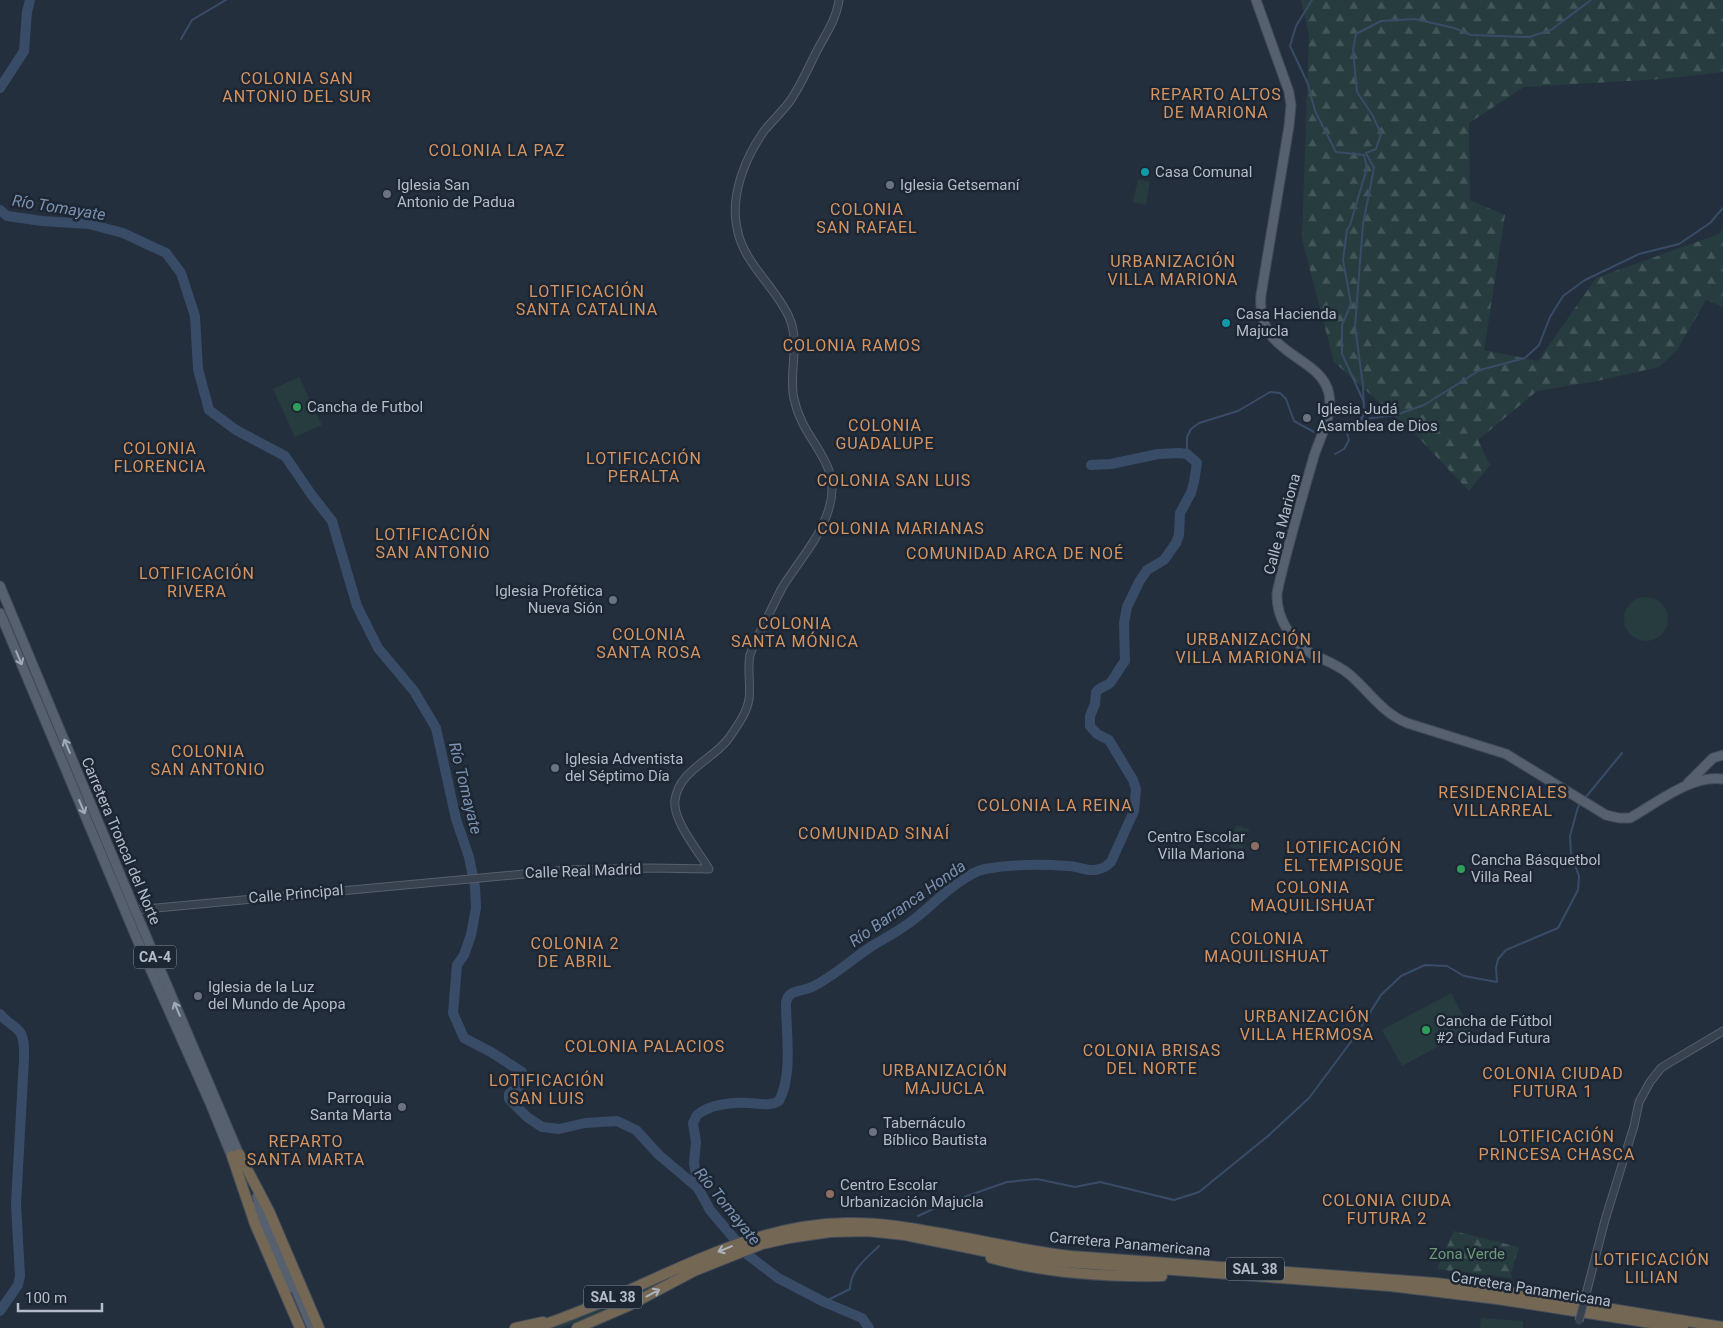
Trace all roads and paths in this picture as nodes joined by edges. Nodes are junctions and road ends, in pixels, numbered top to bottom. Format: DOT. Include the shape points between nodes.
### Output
graph roads {
  1 [pos="839,0"];
  2 [pos="1256,0"];
  3 [pos="0,586"];
  4 [pos="0,613"];
  5 [pos="1723,755"];
  6 [pos="1713,758"];
  7 [pos="1719,778"];
  8 [pos="1684,786"];
  9 [pos="456,880"];
  10 [pos="135,910"];
  11 [pos="1723,1032"];
  12 [pos="235,1155"];
  13 [pos="789,1233"];
  14 [pos="692,1267"];
  15 [pos="568,1316"];
  16 [pos="1578,1324"];
  17 [pos="1723,1327"];
  18 [pos="298,1328"];
  19 [pos="305,1328"];
  20 [pos="312,1328"];
  21 [pos="318,1328"];
  22 [pos="515,1328"];
  23 [pos="535,1328"];
  24 [pos="577,1328"];
  25 [pos="1683,1328"];
  1 -- 9 [label="street, Calle Real Madrid" via="835,16 796,91 753,149 743,172 735,209 742,245 790,319 794,340 794,402 808,434 830,470 832,488 826,519 782,588 750,654 749,700 742,717 723,746 691,773 678,790 675,807 678,818 709,869 567,870"];
  2 -- 8 [label="main road, Calle a Mariona" via="1292,105 1260,306 1271,335 1281,347 1320,377 1330,400 1278,588 1282,621 1296,642 1346,671 1392,716 1506,754 1606,816 1630,818"];
  10 -- 3 [label="main road, Carretera Troncal del Norte / CA-4, one-way"];
  4 -- 12 [label="main road, Carretera Troncal del Norte / CA-4, one-way" via="140,946"];
  5 -- 6 [label="main road"];
  6 -- 7 [label="main road" via="1711,768"];
  6 -- 8 [label="main road"];
  7 -- 8 [label="main road"];
  9 -- 10 [label="street, Calle Principal"];
  12 -- 10 [label="main road, Carretera Troncal del Norte / CA-4, one-way"];
  11 -- 16 [label="street, bridge" via="1661,1068 1639,1102"];
  12 -- 18 [label="highway" via="255,1224"];
  12 -- 19 [label="main road, Carretera Troncal del Norte / CA-4"];
  12 -- 20 [label="main road, Carretera Troncal del Norte / CA-4"];
  12 -- 21 [label="highway" via="269,1212"];
  13 -- 14 [label="highway, Carretera Panamericana / SAL 38" via="762,1235 734,1245"];
  13 -- 17 [label="highway, Carretera Panamericana / SAL 38" via="838,1223 878,1224 1071,1256 1436,1283"];
  13 -- 25 [label="highway, Carretera Panamericana / SAL 38" via="867,1231 1042,1260 1434,1290"];
  14 -- 15 [label="highway, SAL 38"];
  24 -- 14 [label="highway, SAL 38, one-way" via="628,1306"];
  15 -- 22 [label="highway"];
  15 -- 23 [label="highway, SAL 38"];
}
